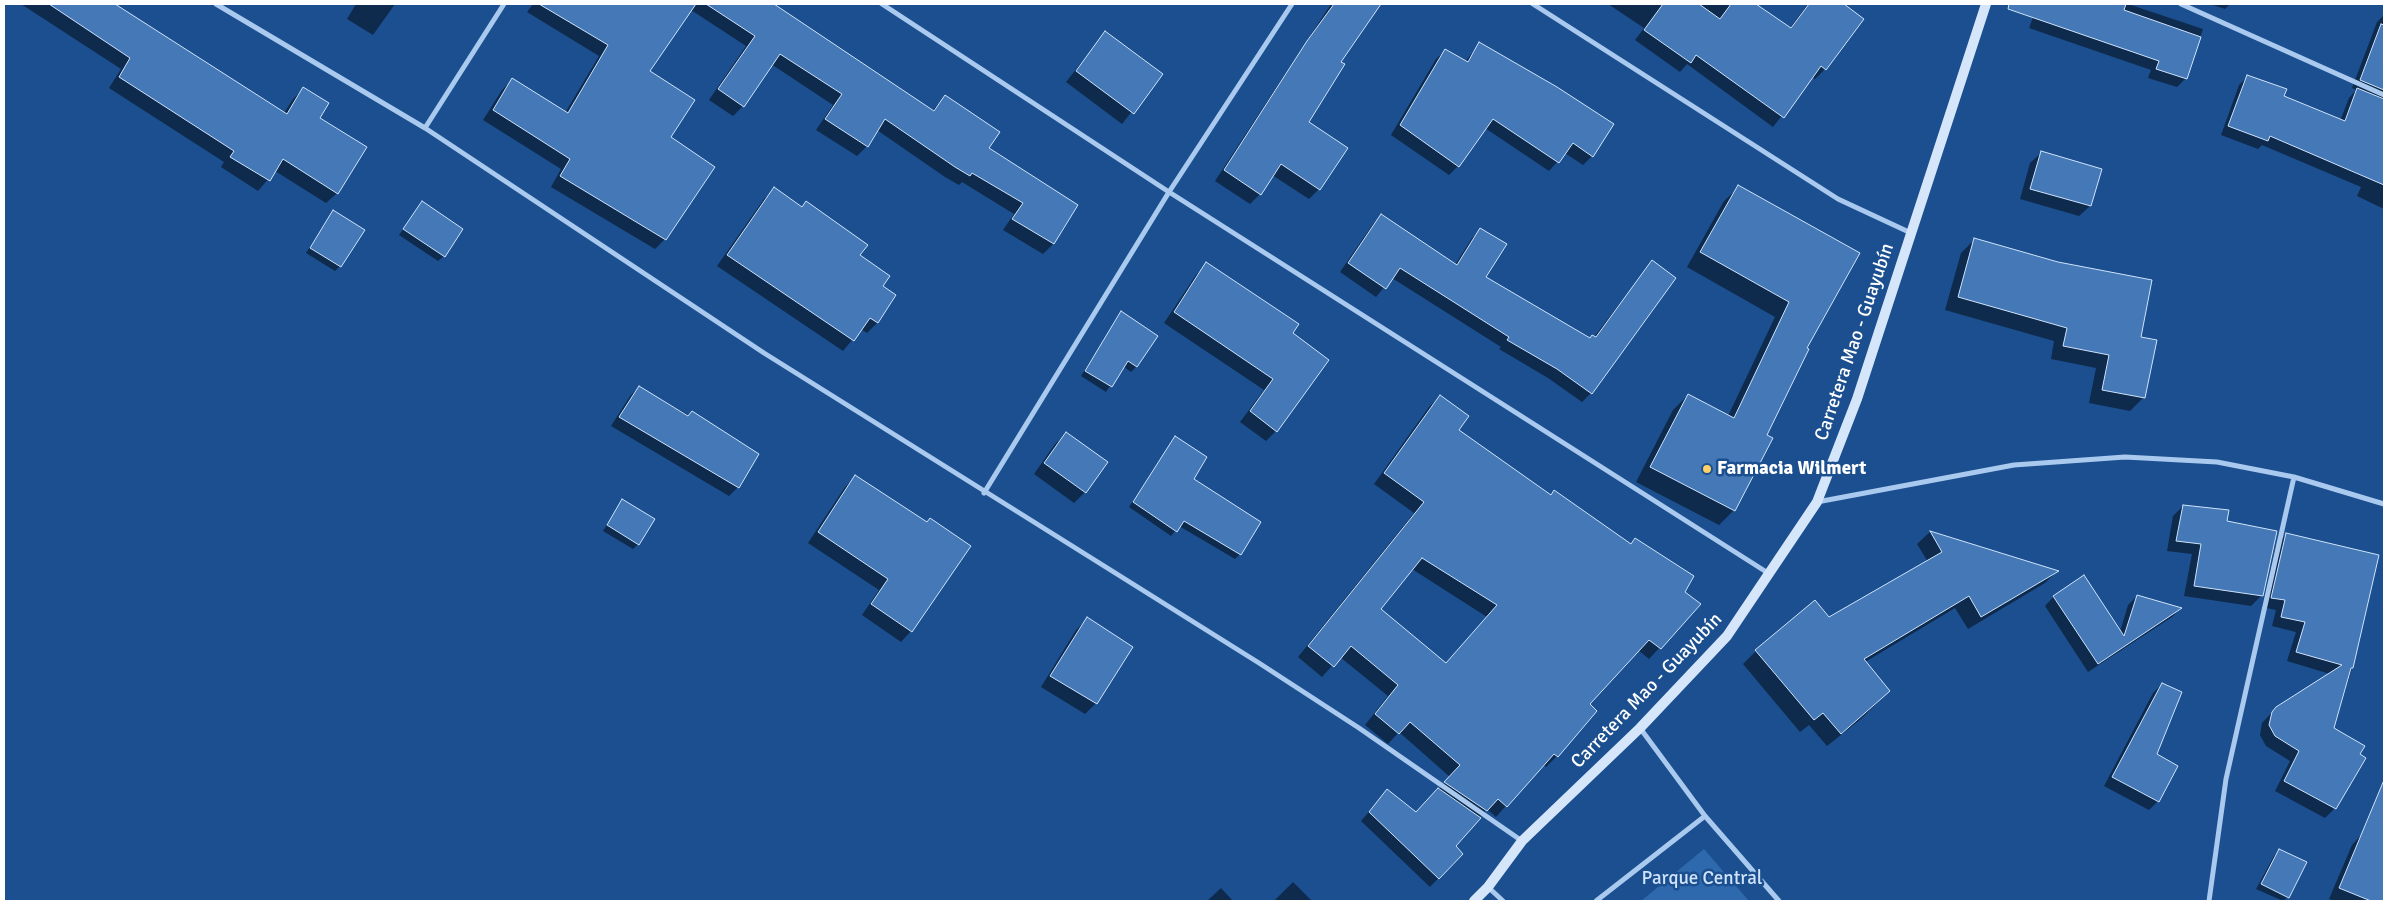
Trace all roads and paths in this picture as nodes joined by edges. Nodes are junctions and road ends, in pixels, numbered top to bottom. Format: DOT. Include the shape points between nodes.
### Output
graph roads {
  1 [pos="216,4"];
  2 [pos="504,4"];
  3 [pos="882,4"];
  4 [pos="1292,4"];
  5 [pos="1533,4"];
  6 [pos="1986,4"];
  7 [pos="2180,4"];
  8 [pos="2384,95"];
  9 [pos="425,128"];
  10 [pos="1169,192"];
  11 [pos="1911,234"];
  12 [pos="2294,477"];
  13 [pos="984,492"];
  14 [pos="1817,502"];
  15 [pos="2384,504"];
  16 [pos="1768,573"];
  17 [pos="1640,728"];
  18 [pos="1705,816"];
  19 [pos="1522,841"];
  20 [pos="1488,887"];
  21 [pos="1474,901"];
  22 [pos="1503,901"];
  23 [pos="1596,901"];
  24 [pos="1779,901"];
  25 [pos="2209,901"];
  1 -- 9 [label="street"];
  2 -- 9 [label="street"];
  3 -- 10 [label="street"];
  4 -- 10 [label="street"];
  5 -- 11 [label="street" via="1838,199"];
  6 -- 11 [label="main road, Carretera Mao - Guayubín"];
  7 -- 8 [label="street"];
  9 -- 13 [label="street" via="764,353"];
  10 -- 13 [label="street"];
  10 -- 16 [label="street"];
  11 -- 14 [label="main road, Carretera Mao - Guayubín" via="1857,399"];
  12 -- 14 [label="street" via="2217,462 2125,457 2014,465"];
  12 -- 15 [label="street"];
  12 -- 25 [label="street" via="2226,779"];
  13 -- 19 [label="street" via="1267,668"];
  14 -- 16 [label="main road, Carretera Mao - Guayubín"];
  16 -- 17 [label="main road, Carretera Mao - Guayubín" via="1727,636"];
  17 -- 18 [label="street"];
  17 -- 19 [label="main road, Carretera Mao - Guayubín"];
  18 -- 23 [label="street"];
  18 -- 24 [label="street"];
  19 -- 20 [label="main road, Carretera Mao - Guayubín"];
  20 -- 21 [label="main road, Carretera Mao - Guayubín"];
  20 -- 22 [label="street"];
}
